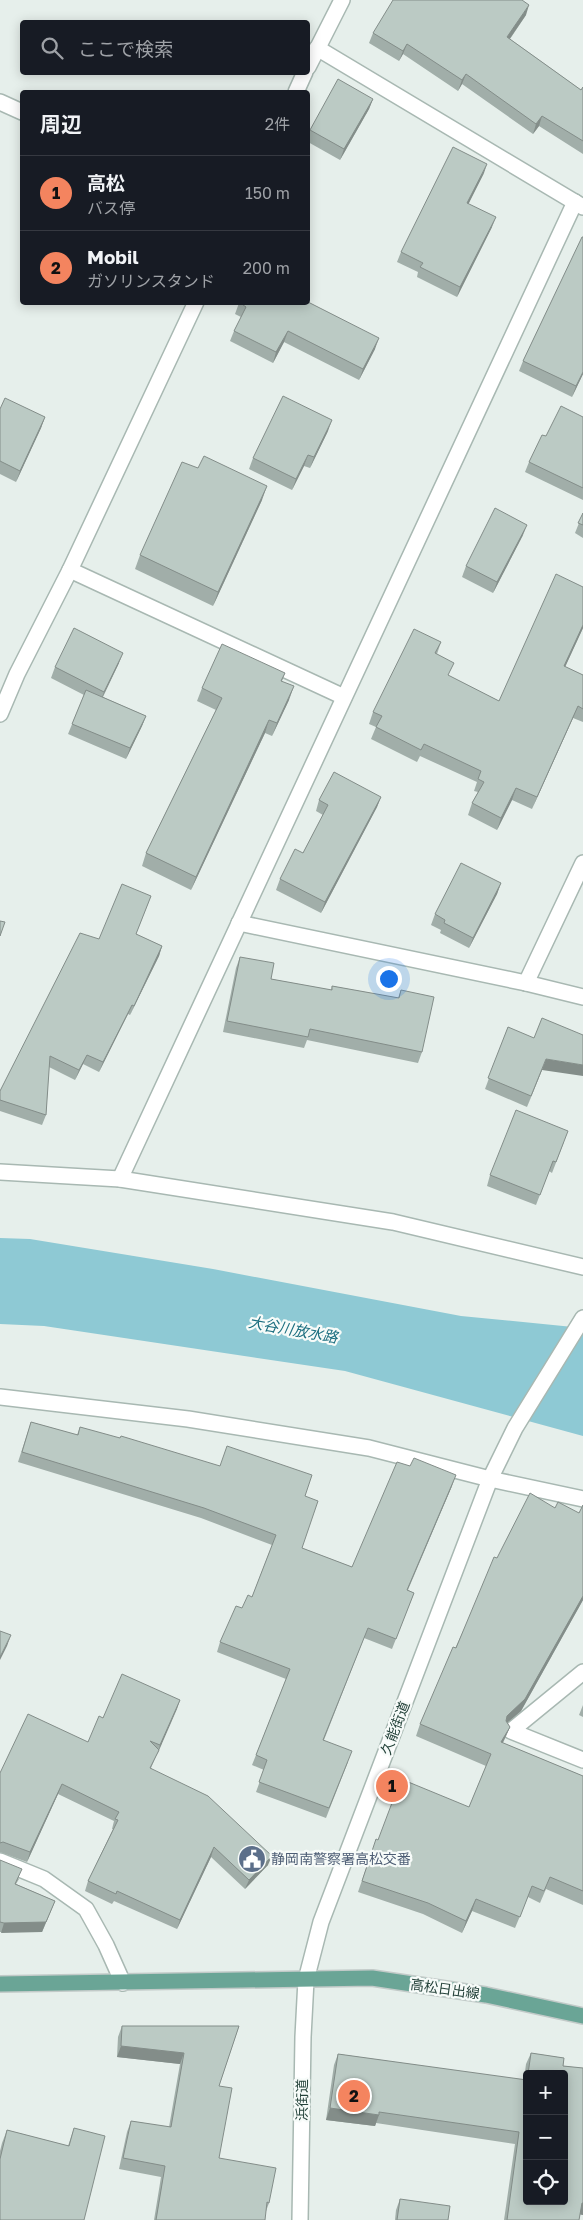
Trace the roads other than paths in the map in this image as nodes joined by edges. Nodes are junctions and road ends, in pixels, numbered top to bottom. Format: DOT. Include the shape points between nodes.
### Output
graph roads {
  1 [pos="342,0"];
  2 [pos="317,48"];
  3 [pos="310,63"];
  4 [pos="304,75"];
  5 [pos="297,90"];
  6 [pos="0,102"];
  7 [pos="20,111"];
  8 [pos="579,204"];
  9 [pos="195,305"];
  10 [pos="70,570"];
  11 [pos="344,697"];
  12 [pos="0,714"];
  13 [pos="583,863"];
  14 [pos="239,923"];
  15 [pos="526,983"];
  16 [pos="583,997"];
  17 [pos="0,1172"];
  18 [pos="120,1179"];
  19 [pos="583,1267"];
  20 [pos="583,1318"];
  21 [pos="0,1397"];
  22 [pos="490,1479"];
  23 [pos="583,1499"];
  24 [pos="583,1672"];
  25 [pos="583,1760"];
  26 [pos="0,1861"];
  27 [pos="306,1980"];
  28 [pos="123,1982"];
  29 [pos="0,1984"];
  30 [pos="583,2016"];
  31 [pos="300,2220"];
  1 -- 2 [label="street"];
  2 -- 3 [label="street"];
  2 -- 8 [label="street"];
  4 -- 5 [label="street"];
  6 -- 7 [label="street"];
  8 -- 11 [label="street"];
  9 -- 10 [label="street"];
  10 -- 11 [label="street"];
  10 -- 12 [label="street"];
  11 -- 14 [label="street"];
  13 -- 15 [label="street"];
  14 -- 15 [label="street"];
  14 -- 18 [label="street"];
  15 -- 16 [label="street"];
  17 -- 18 [label="street"];
  18 -- 19 [label="street" via="393,1222"];
  20 -- 22 [label="street, 久能街道" via="515,1428"];
  21 -- 22 [label="street" via="188,1419 369,1448"];
  22 -- 23 [label="street"];
  22 -- 27 [label="street, 久能街道" via="321,1922"];
  24 -- 25 [label="street" via="511,1731"];
  26 -- 28 [label="street" via="44,1879 86,1909"];
  27 -- 28 [label="main road"];
  27 -- 30 [label="main road, 高松日出線" via="372,1978 486,1995"];
  27 -- 31 [label="street, 浜街道"];
  28 -- 29 [label="main road"];
}
